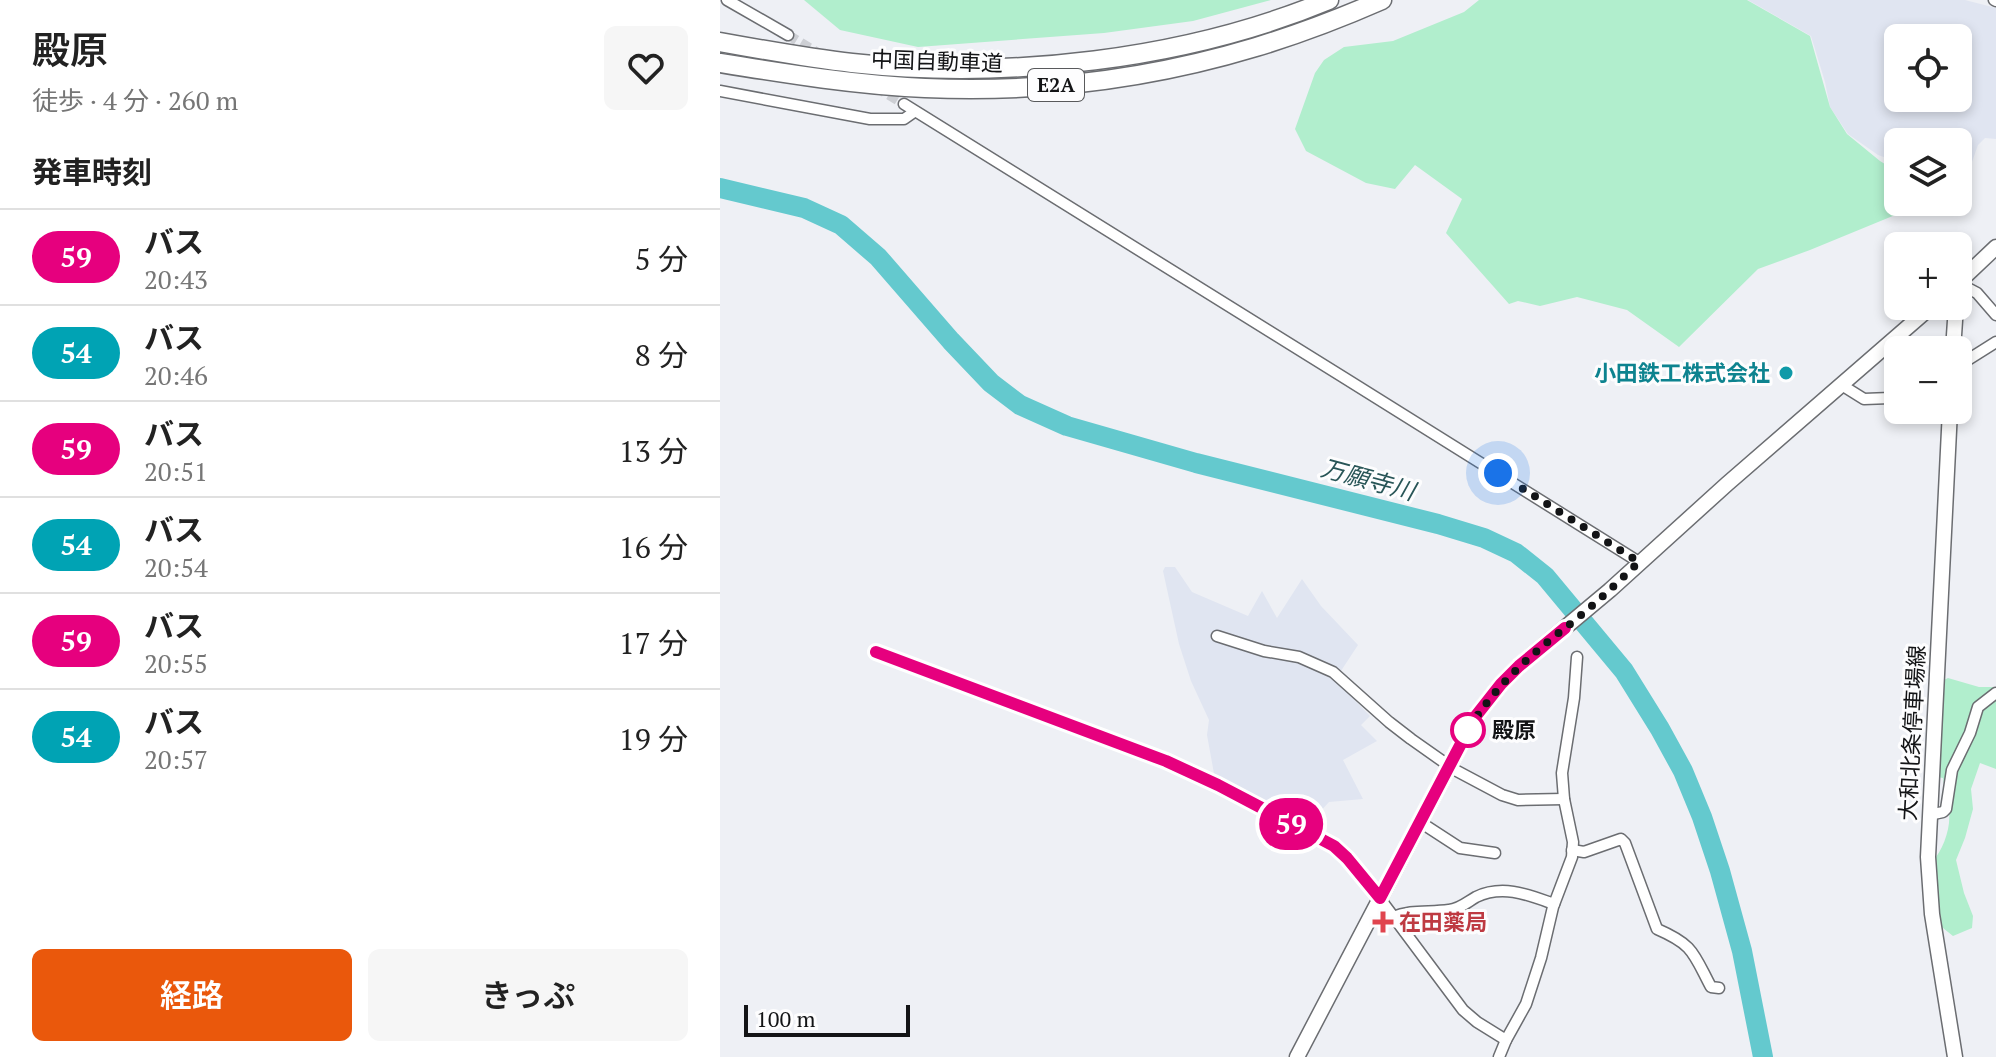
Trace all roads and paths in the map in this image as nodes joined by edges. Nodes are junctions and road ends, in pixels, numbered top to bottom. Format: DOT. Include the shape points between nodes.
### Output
graph roads {
  1 [pos="727,0"];
  2 [pos="1329,0"];
  3 [pos="1382,0"];
  4 [pos="788,35"];
  5 [pos="720,42"];
  6 [pos="720,63"];
  7 [pos="720,91"];
  8 [pos="904,104"];
  9 [pos="914,112"];
  10 [pos="1996,247"];
  11 [pos="1972,270"];
  12 [pos="1972,291"];
  13 [pos="1996,315"];
  14 [pos="1915,320"];
  15 [pos="1996,342"];
  16 [pos="1972,357"];
  17 [pos="1840,384"];
  18 [pos="1884,398"];
  19 [pos="1949,424"];
  20 [pos="1639,562"];
  21 [pos="1217,636"];
  22 [pos="876,652"];
  23 [pos="1577,657"];
  24 [pos="1996,693"];
  25 [pos="1449,764"];
  26 [pos="1564,799"];
  27 [pos="1929,815"];
  28 [pos="1420,822"];
  29 [pos="1572,850"];
  30 [pos="1495,853"];
  31 [pos="1380,898"];
  32 [pos="1554,904"];
  33 [pos="1393,917"];
  34 [pos="1719,988"];
  35 [pos="1506,1040"];
  36 [pos="1297,1057"];
  37 [pos="1499,1057"];
  38 [pos="1955,1057"];
  1 -- 4 [label="street"];
  2 -- 5 [label="highway, 中国自動車道 / E2A" via="1184,44 1034,66 854,63"];
  3 -- 6 [label="highway, 中国自動車道 / E2A" via="1255,48 1118,77 1038,87 924,88"];
  7 -- 9 [label="street" via="870,119 904,119"];
  8 -- 9 [label="street"];
  9 -- 20 [label="street"];
  10 -- 11 [label="street"];
  12 -- 13 [label="street"];
  14 -- 17 [label="street"];
  15 -- 16 [label="street"];
  17 -- 18 [label="street" via="1864,399"];
  17 -- 20 [label="street"];
  19 -- 27 [label="street, 大和北条停車場線"];
  20 -- 25 [label="street" via="1501,684"];
  21 -- 25 [label="street" via="1299,657 1333,672 1389,722"];
  22 -- 31 [label="street" via="1218,785 1334,846"];
  23 -- 26 [label="street" via="1562,773"];
  24 -- 27 [label="street" via="1978,707 1954,764 1946,809"];
  25 -- 26 [label="street" via="1518,800"];
  25 -- 28 [label="street"];
  26 -- 29 [label="street"];
  27 -- 38 [label="street, 大和北条停車場線" via="1932,914"];
  28 -- 30 [label="street" via="1460,848"];
  28 -- 31 [label="street"];
  29 -- 32 [label="street"];
  29 -- 34 [label="street" via="1584,852 1621,839 1657,929 1691,949 1711,987"];
  31 -- 33 [label="street"];
  31 -- 36 [label="street"];
  32 -- 33 [label="street" via="1495,890 1450,910"];
  32 -- 35 [label="street" via="1526,1004"];
  33 -- 35 [label="street" via="1463,1010"];
  35 -- 37 [label="street"];
}
